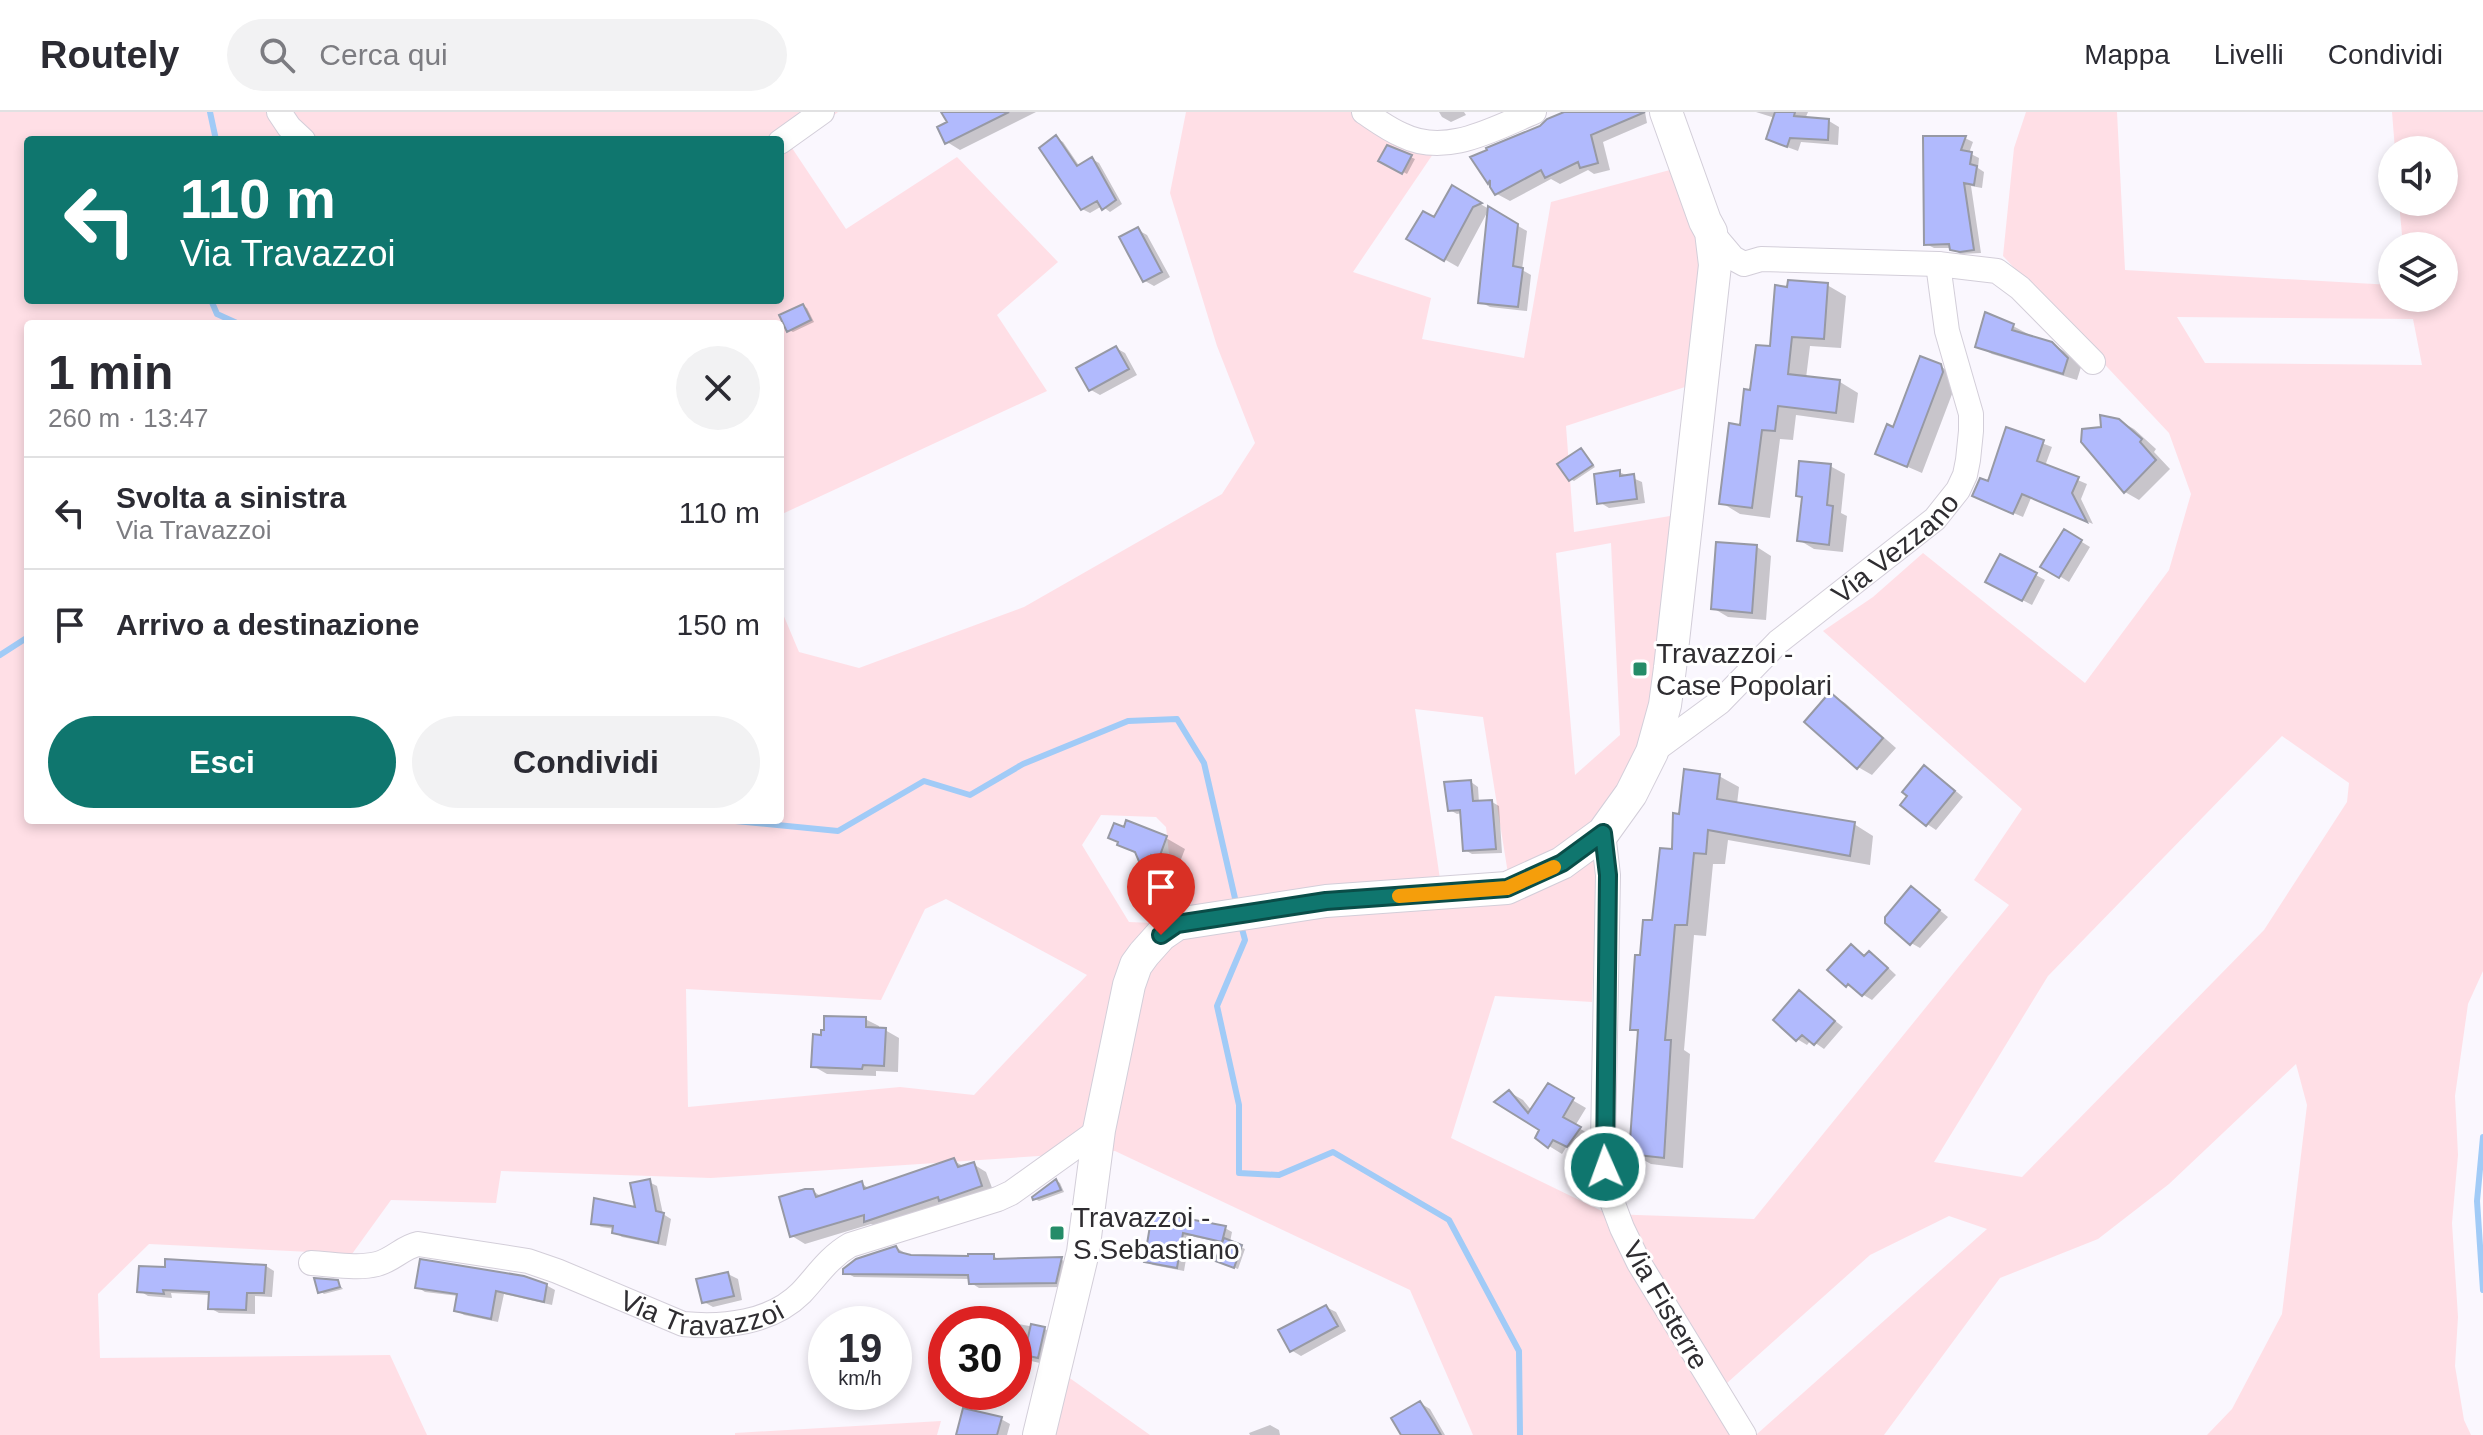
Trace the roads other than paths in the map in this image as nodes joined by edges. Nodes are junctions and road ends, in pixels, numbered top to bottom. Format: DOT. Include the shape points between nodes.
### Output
graph roads {
  1 [pos="279,112"];
  2 [pos="822,112"];
  3 [pos="1364,112"];
  4 [pos="1534,112"];
  5 [pos="1666,112"];
  6 [pos="299,136"];
  7 [pos="784,139"];
  8 [pos="1711,232"];
  9 [pos="1938,264"];
  10 [pos="2093,362"];
  11 [pos="1652,752"];
  12 [pos="1603,833"];
  13 [pos="1099,1130"];
  14 [pos="311,1263"];
  15 [pos="1039,1435"];
  16 [pos="1744,1435"];
  1 -- 6 [label="street"];
  2 -- 7 [label="street"];
  3 -- 4 [label="street" via="1403,136 1444,143 1467,140"];
  5 -- 8 [label="street, Via Vezzano"];
  8 -- 9 [label="street, Via Vezzano" via="1744,264 1761,259"];
  8 -- 11 [label="street, Via Vezzano" via="1715,265 1670,668"];
  9 -- 10 [label="street, Via Vezzano" via="1997,271"];
  9 -- 11 [label="street, Via Vezzano" via="1947,331 1971,414 1968,460 1958,490 1935,519 1778,642 1720,702"];
  11 -- 12 [label="street, Via Vezzano"];
  12 -- 13 [label="street" via="1562,863 1507,888 1326,901 1177,924 1136,965"];
  12 -- 16 [label="street, Via Fisterre" via="1608,875 1603,1142 1610,1196 1639,1263"];
  13 -- 14 [label="street, Via Travazzoi" via="1011,1193 850,1245 788,1304 740,1323 683,1324 528,1261 418,1244 378,1264"];
  13 -- 15 [label="street" via="1083,1252"];
}
